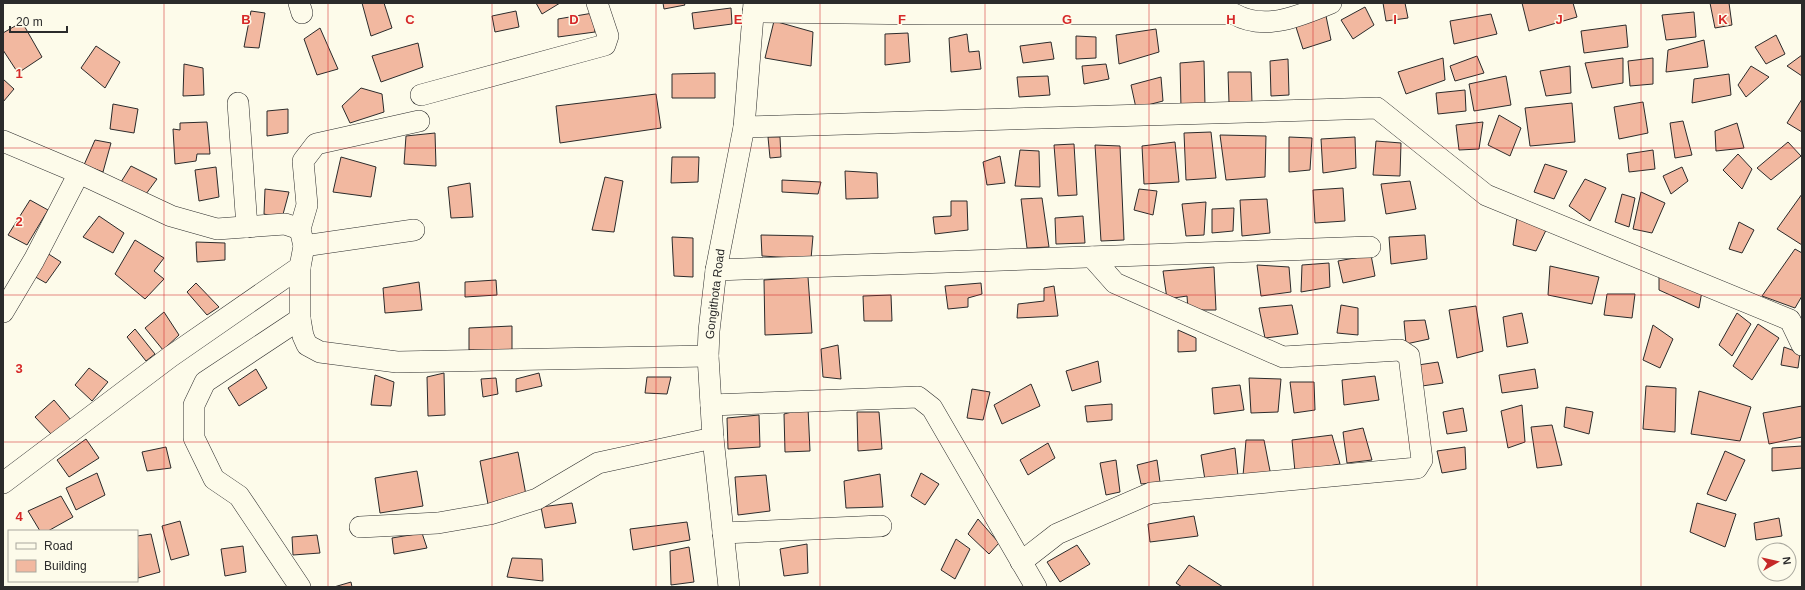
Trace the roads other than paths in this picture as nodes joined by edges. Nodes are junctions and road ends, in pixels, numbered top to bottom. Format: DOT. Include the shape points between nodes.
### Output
graph roads {
  1 [pos="597,3"];
  2 [pos="1331,3"];
  3 [pos="753,8"];
  4 [pos="420,95"];
  5 [pos="238,103"];
  6 [pos="419,121"];
  7 [pos="744,127"];
  8 [pos="3,141"];
  9 [pos="78,173"];
  10 [pos="247,227"];
  11 [pos="414,230"];
  12 [pos="302,238"];
  13 [pos="1370,247"];
  14 [pos="1092,257"];
  15 [pos="300,267"];
  16 [pos="716,270"];
  17 [pos="3,312"];
  18 [pos="300,319"];
  19 [pos="1802,345"];
  20 [pos="708,356"];
  21 [pos="711,405"];
  22 [pos="713,438"];
  23 [pos="3,483"];
  24 [pos="881,526"];
  25 [pos="360,527"];
  26 [pos="723,533"];
  27 [pos="1021,562"];
  28 [pos="300,587"];
  29 [pos="729,587"];
  30 [pos="1036,587"];
  1 -- 4 [label="street" via="608,36 605,45"];
  2 -- 3 [label="street" via="1276,22 1257,22 1234,14 929,14"];
  3 -- 7 [label="street, Gongithota Road"];
  5 -- 10 [label="street"];
  6 -- 12 [label="street" via="316,144 302,161 308,205"];
  7 -- 16 [label="street, Gongithota Road"];
  7 -- 19 [label="street" via="1377,108 1486,195 1790,320"];
  8 -- 9 [label="street"];
  9 -- 10 [label="street" via="171,216 217,229"];
  9 -- 17 [label="street" via="34,260"];
  10 -- 12 [label="street" via="285,224"];
  11 -- 12 [label="street"];
  12 -- 15 [label="street"];
  13 -- 14 [label="street"];
  14 -- 16 [label="street"];
  14 -- 27 [label="street" via="1115,283 1283,357 1400,350 1409,356 1422,460 1417,468 1151,493 1058,534"];
  15 -- 18 [label="street"];
  15 -- 23 [label="street" via="170,358"];
  16 -- 20 [label="street, Gongithota Road"];
  18 -- 20 [label="street" via="306,345 320,352 397,362"];
  18 -- 28 [label="street" via="205,382 194,405 194,438 214,479 240,496"];
  20 -- 21 [label="street, Gongithota Road"];
  21 -- 22 [label="street, Gongithota Road"];
  21 -- 27 [label="street" via="918,397 932,408"];
  22 -- 25 [label="street" via="598,463 537,499 490,514 438,523"];
  22 -- 26 [label="street, Gongithota Road"];
  24 -- 26 [label="street"];
  26 -- 29 [label="street, Gongithota Road"];
  27 -- 30 [label="street"];
}
